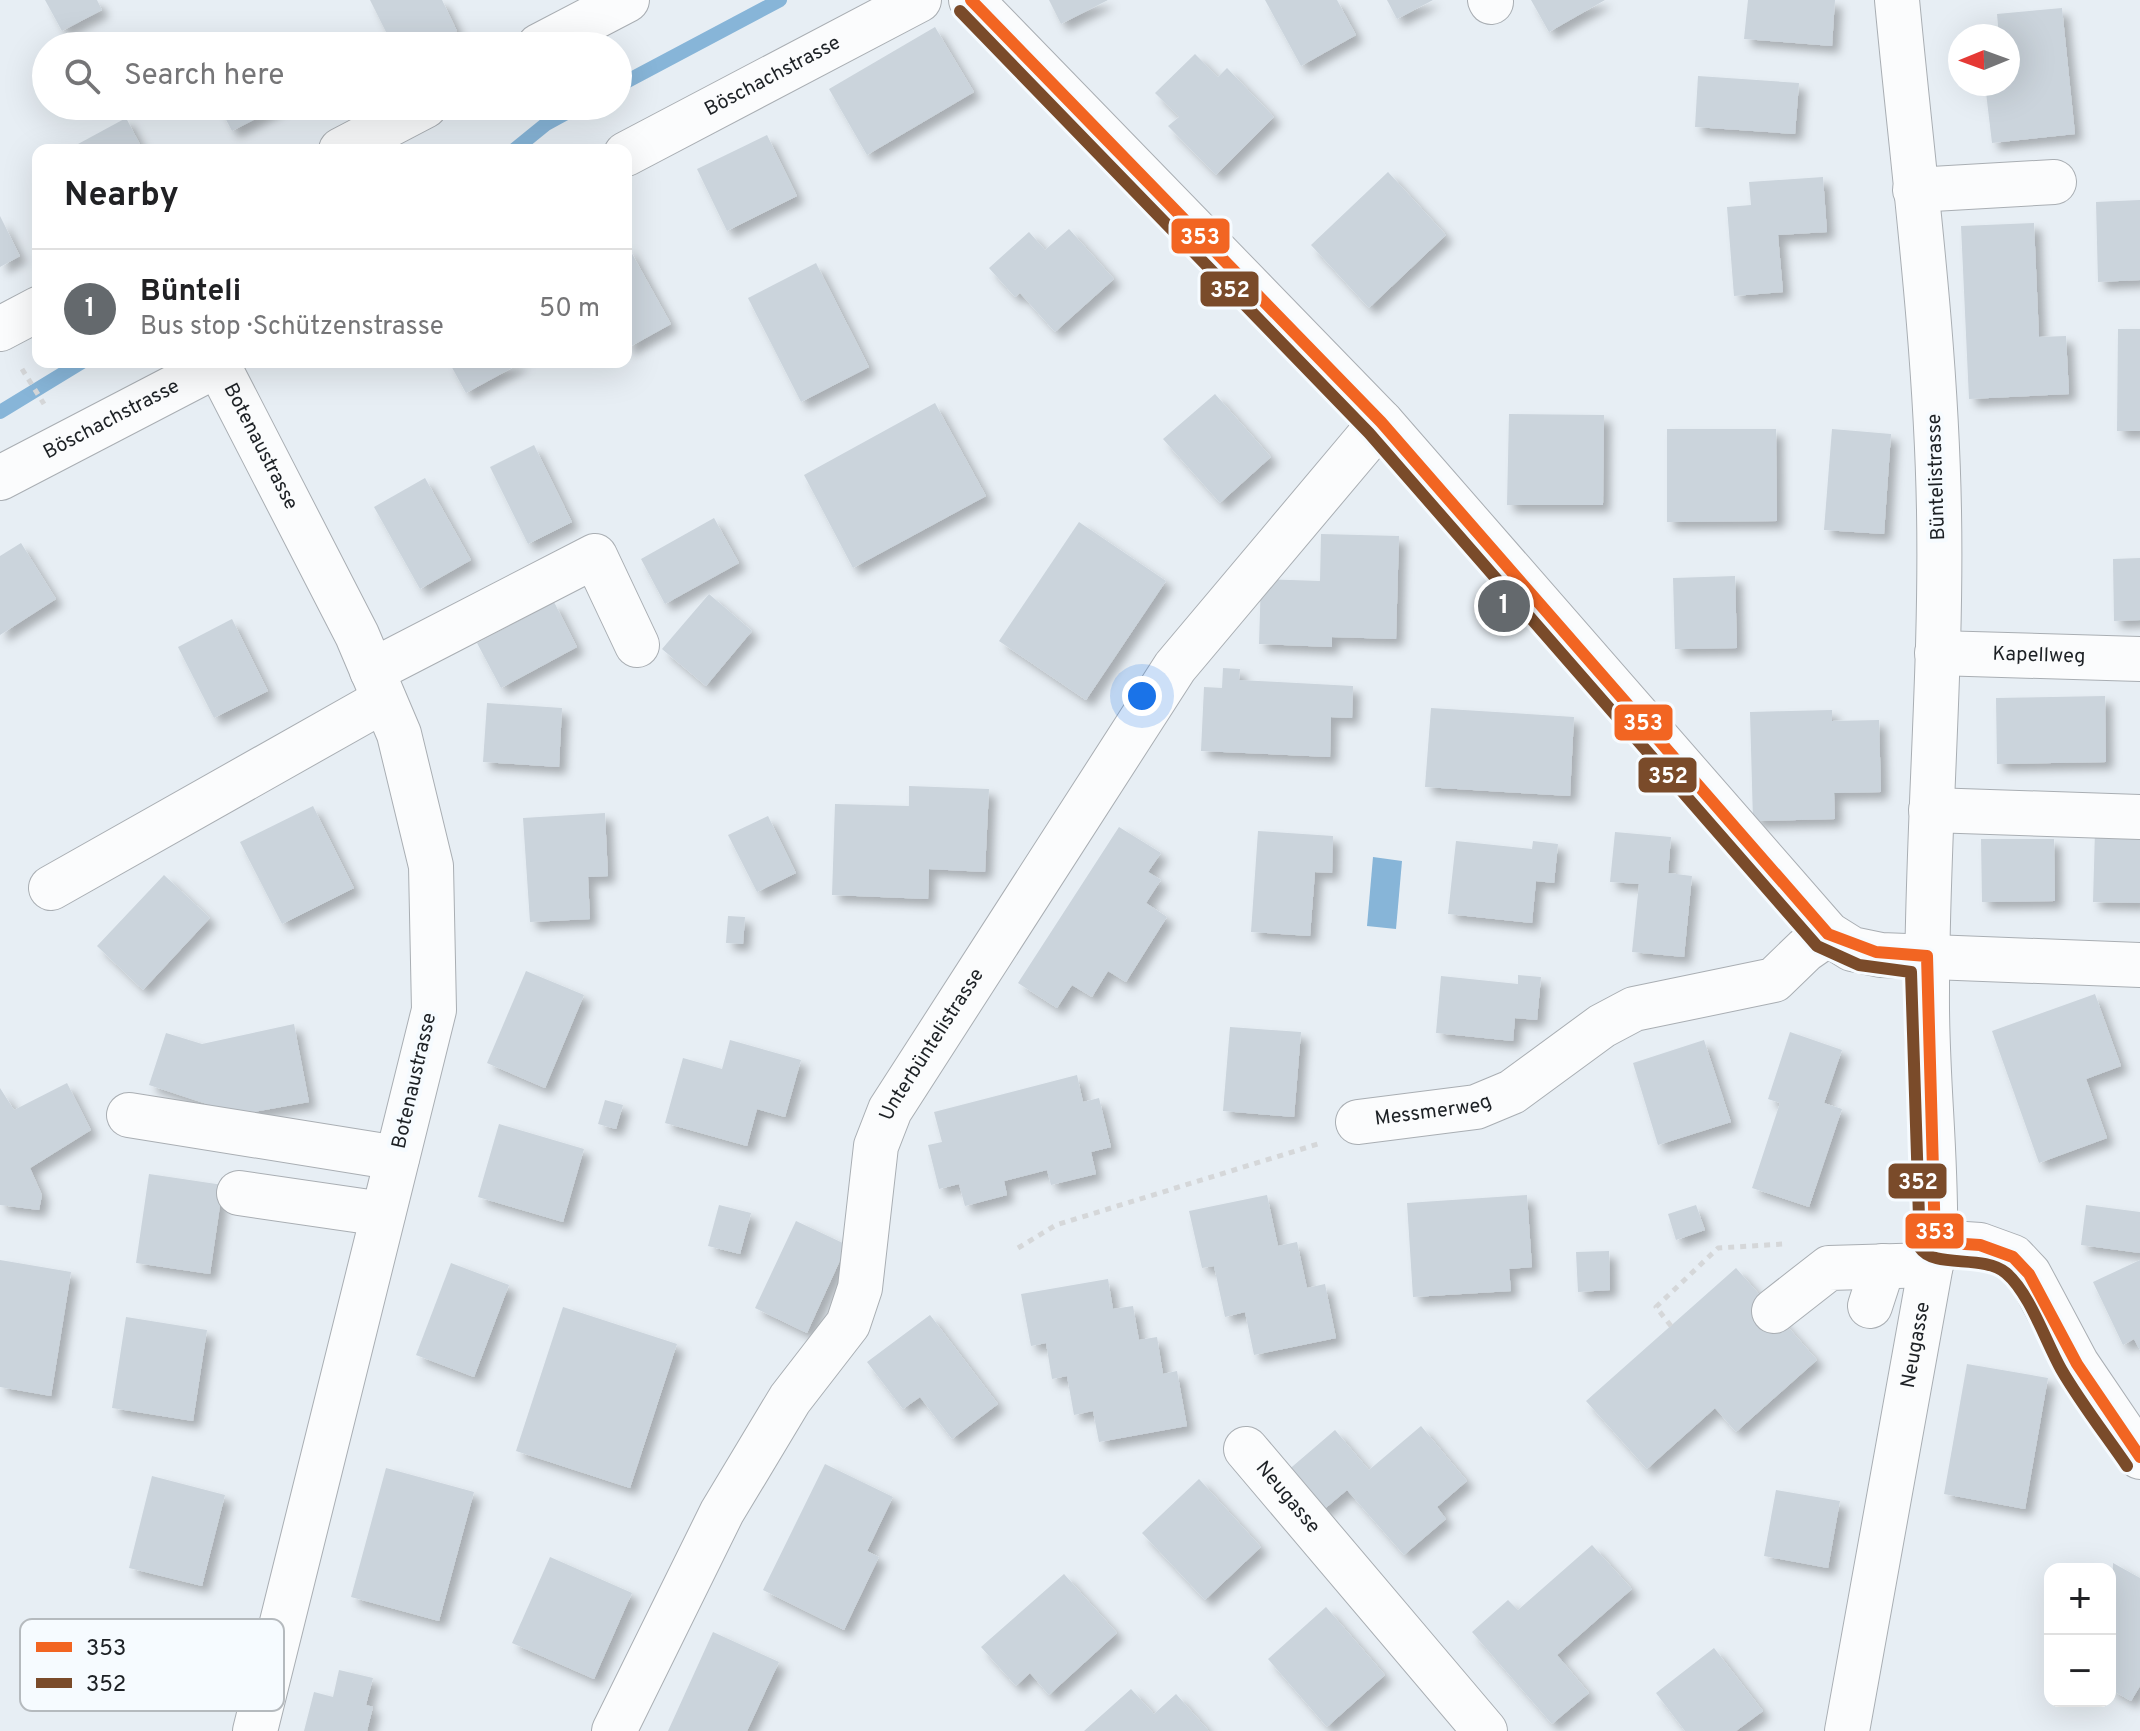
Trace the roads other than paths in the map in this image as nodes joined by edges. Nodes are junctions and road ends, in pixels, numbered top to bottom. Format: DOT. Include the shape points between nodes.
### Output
graph roads {
  1 [pos="627,0"];
  2 [pos="919,0"];
  3 [pos="971,0"];
  4 [pos="1897,0"];
  5 [pos="566,32"];
  6 [pos="398,120"];
  7 [pos="352,144"];
  8 [pos="632,151"];
  9 [pos="2054,182"];
  10 [pos="1915,190"];
  11 [pos="32,312"];
  12 [pos="0,329"];
  13 [pos="210,368"];
  14 [pos="222,368"];
  15 [pos="1381,422"];
  16 [pos="0,478"];
  17 [pos="637,645"];
  18 [pos="1937,653"];
  19 [pos="2140,659"];
  20 [pos="378,685"];
  21 [pos="1931,810"];
  22 [pos="2140,817"];
  23 [pos="51,888"];
  24 [pos="1828,934"];
  25 [pos="1927,956"];
  26 [pos="2140,965"];
  27 [pos="129,1115"];
  28 [pos="1358,1122"];
  29 [pos="397,1158"];
  30 [pos="239,1193"];
  31 [pos="383,1214"];
  32 [pos="1933,1254"];
  33 [pos="1774,1311"];
  34 [pos="1246,1449"];
  35 [pos="2140,1457"];
  36 [pos="283,1619"];
  37 [pos="260,1711"];
  38 [pos="255,1731"];
  39 [pos="614,1731"];
  40 [pos="1485,1731"];
  41 [pos="1847,1731"];
  1 -- 5 [label="street"];
  2 -- 8 [label="street, Böschachstrasse"];
  3 -- 15 [label="street"];
  4 -- 10 [label="street, Büntelistrasse"];
  6 -- 7 [label="street"];
  9 -- 10 [label="street"];
  10 -- 18 [label="street, Büntelistrasse" via="1934,392"];
  11 -- 12 [label="street"];
  13 -- 16 [label="street, Böschachstrasse"];
  14 -- 20 [label="street, Botenaustrasse"];
  15 -- 24 [label="street"];
  15 -- 39 [label="street, Unterbüntelistrasse" via="1175,667 890,1110 876,1146 860,1288 848,1324 790,1399 722,1512"];
  17 -- 20 [label="street" via="595,556"];
  18 -- 19 [label="street, Kapellweg"];
  18 -- 21 [label="street, Büntelistrasse"];
  20 -- 23 [label="street"];
  20 -- 29 [label="street, Botenaustrasse" via="399,734 431,866 434,1010"];
  21 -- 22 [label="street"];
  21 -- 25 [label="street, Büntelistrasse"];
  24 -- 25 [label="street" via="1852,949"];
  24 -- 28 [label="street, Messmerweg" via="1774,980 1634,1009 1512,1092 1476,1107"];
  25 -- 26 [label="street"];
  25 -- 32 [label="street, Neugasse" via="1937,1167"];
  27 -- 29 [label="street"];
  29 -- 31 [label="street, Botenaustrasse"];
  30 -- 31 [label="street"];
  31 -- 36 [label="street, Botenaustrasse"];
  32 -- 33 [label="street" via="1876,1286 1829,1268"];
  32 -- 35 [label="street" via="1980,1245 2013,1257 2029,1274 2077,1364"];
  32 -- 41 [label="street, Neugasse"];
  34 -- 40 [label="street, Neugasse"];
  37 -- 38 [label="street, Botenaustrasse"];
}
